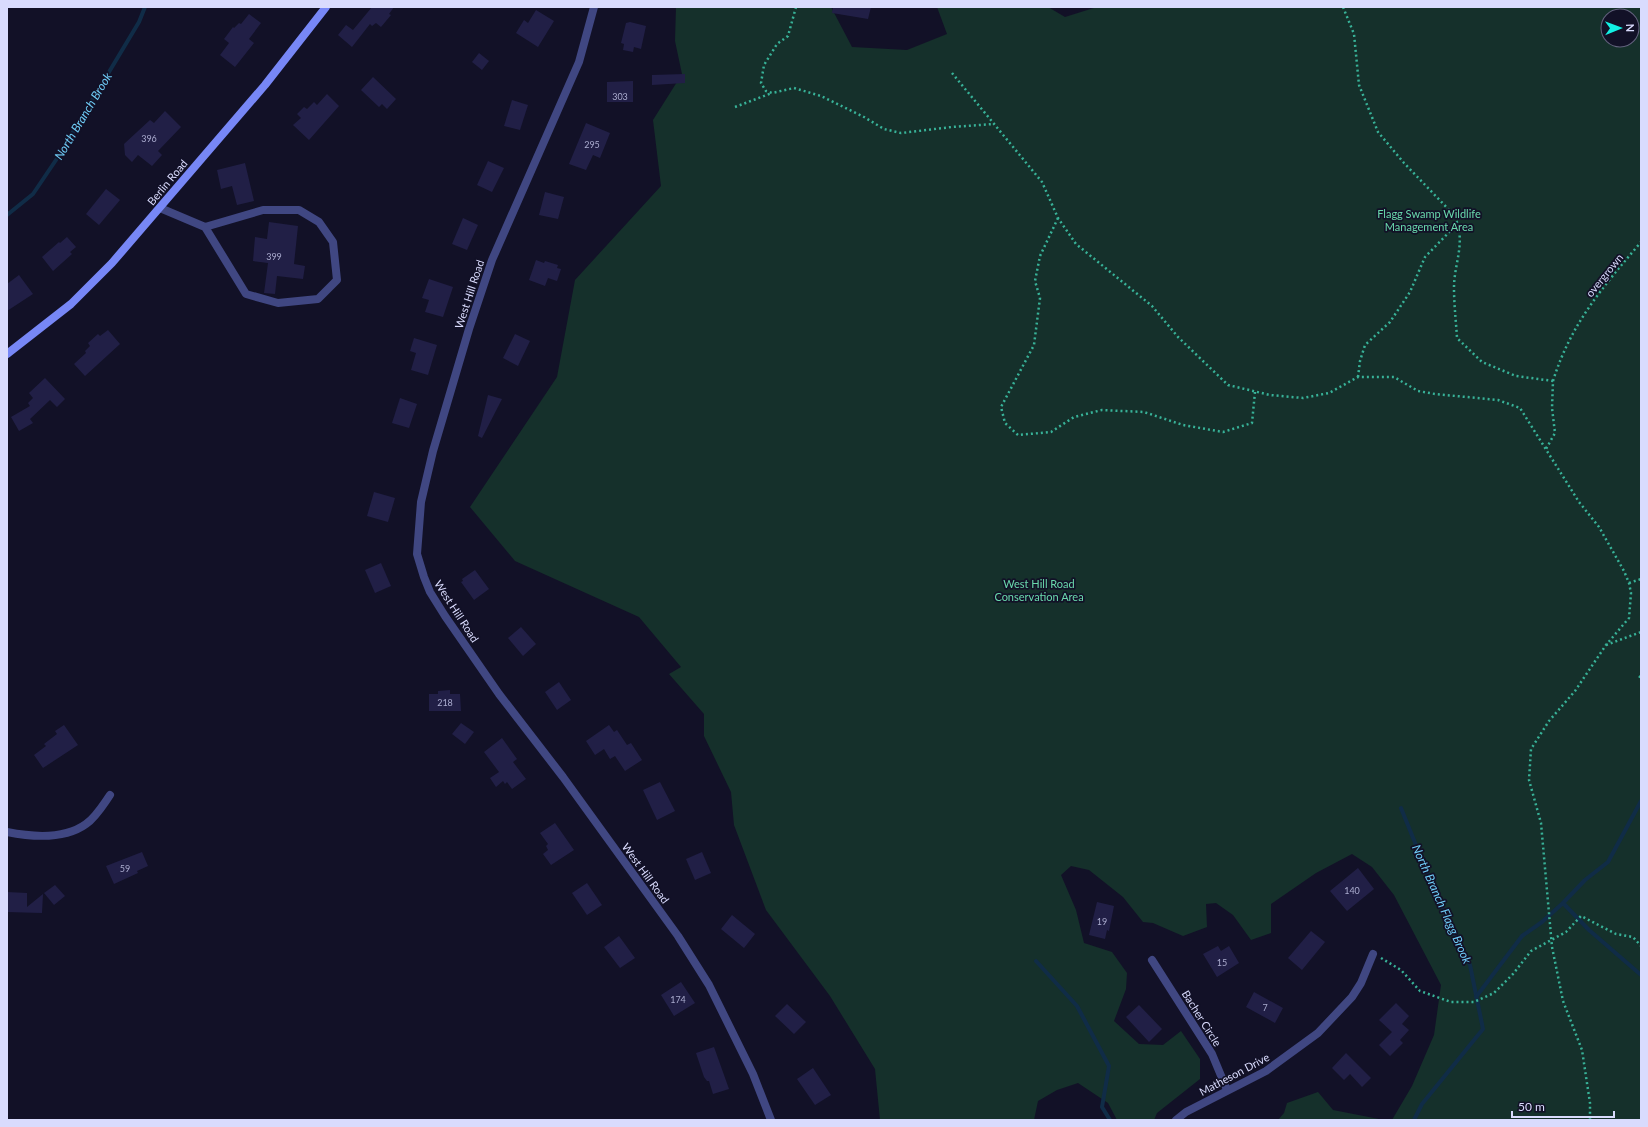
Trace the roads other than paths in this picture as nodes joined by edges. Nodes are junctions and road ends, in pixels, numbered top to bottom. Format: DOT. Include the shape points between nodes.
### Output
graph roads {
  1 [pos="326,7"];
  2 [pos="594,7"];
  3 [pos="160,208"];
  4 [pos="205,227"];
  5 [pos="7,354"];
  6 [pos="110,795"];
  7 [pos="7,832"];
  8 [pos="1373,954"];
  9 [pos="1152,960"];
  10 [pos="1227,1090"];
  11 [pos="771,1120"];
  12 [pos="1176,1120"];
  1 -- 3 [label="street, Berlin Road" via="265,85"];
  2 -- 11 [label="street, West Hill Road" via="579,62 492,260 471,322 433,451 421,502 417,554 430,592 446,616 499,694 563,777 678,936 709,985 753,1074"];
  3 -- 4 [label="street"];
  3 -- 5 [label="street, Berlin Road" via="92,284 71,304"];
  4 -- 4 [label="street" via="246,294 278,303 318,299 337,280 333,242 319,222 299,210 262,210"];
  6 -- 7 [label="street" via="96,815 78,829 45,836"];
  8 -- 10 [label="street, Matheson Drive" via="1352,997 1318,1033 1266,1071"];
  9 -- 10 [label="street, Bacher Circle" via="1212,1054"];
  10 -- 12 [label="street, Matheson Drive"];
}
